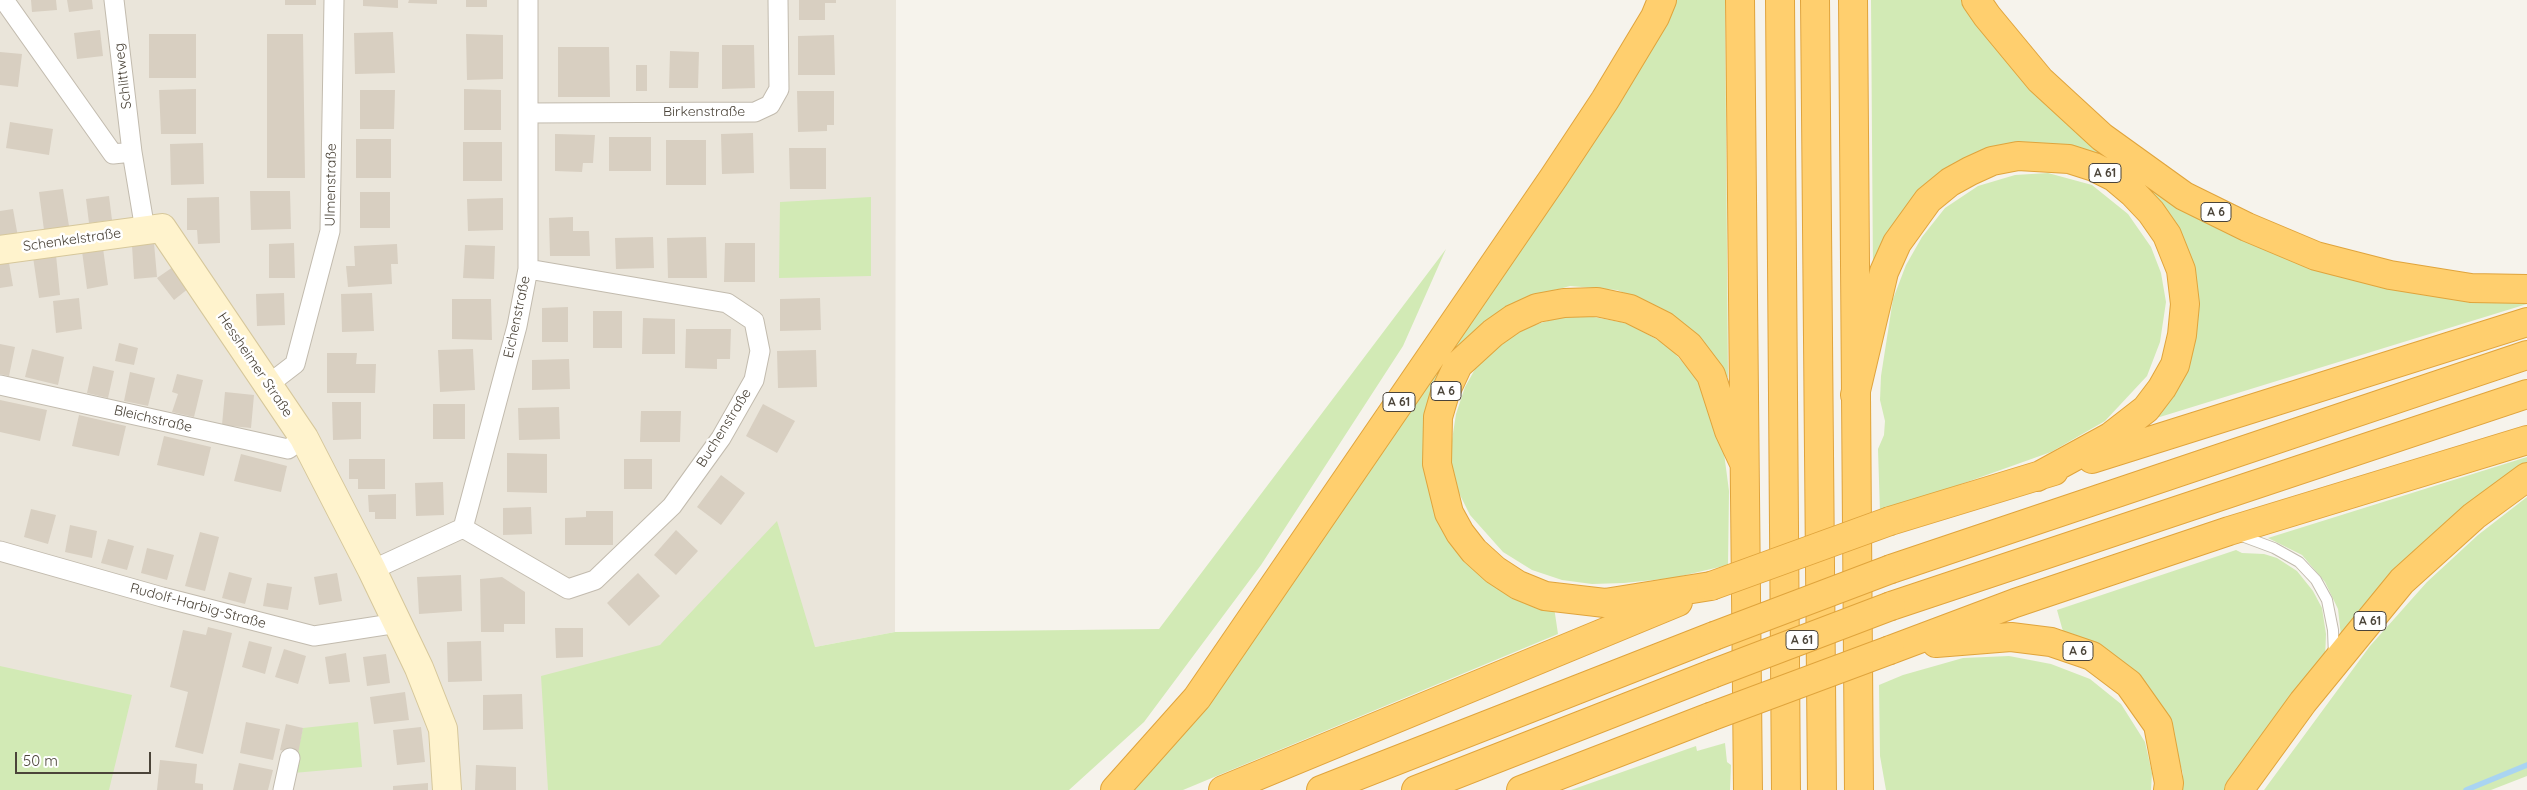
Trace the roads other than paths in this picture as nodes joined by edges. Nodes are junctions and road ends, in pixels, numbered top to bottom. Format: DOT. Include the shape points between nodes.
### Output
graph roads {
  1 [pos="4,0"];
  2 [pos="114,0"];
  3 [pos="334,0"];
  4 [pos="528,0"];
  5 [pos="778,0"];
  6 [pos="1662,0"];
  7 [pos="1740,0"];
  8 [pos="1780,0"];
  9 [pos="1815,0"];
  10 [pos="1853,0"];
  11 [pos="1976,0"];
  12 [pos="0,20"];
  13 [pos="20,23"];
  14 [pos="528,113"];
  15 [pos="132,152"];
  16 [pos="145,230"];
  17 [pos="0,250"];
  18 [pos="528,269"];
  19 [pos="2527,289"];
  20 [pos="2527,322"];
  21 [pos="2527,355"];
  22 [pos="269,384"];
  23 [pos="0,385"];
  24 [pos="2527,394"];
  25 [pos="1855,395"];
  26 [pos="304,438"];
  27 [pos="2527,440"];
  28 [pos="1744,464"];
  29 [pos="2038,477"];
  30 [pos="2527,477"];
  31 [pos="463,528"];
  32 [pos="2229,531"];
  33 [pos="0,551"];
  34 [pos="372,570"];
  35 [pos="1711,586"];
  36 [pos="398,623"];
  37 [pos="1896,648"];
  38 [pos="2334,665"];
  39 [pos="290,758"];
  40 [pos="1859,758"];
  41 [pos="1538,785"];
  42 [pos="283,790"];
  43 [pos="447,790"];
  44 [pos="1115,790"];
  45 [pos="1223,790"];
  46 [pos="1321,790"];
  47 [pos="1416,790"];
  48 [pos="1521,790"];
  49 [pos="1748,790"];
  50 [pos="1786,790"];
  51 [pos="1822,790"];
  52 [pos="1860,790"];
  53 [pos="1870,790"];
  54 [pos="2168,790"];
  55 [pos="2239,790"];
  1 -- 13 [label="street"];
  2 -- 15 [label="street, Schlittweg"];
  3 -- 22 [label="street, Ulmenstraße" via="330,231 295,364"];
  4 -- 14 [label="street, Eichenstraße"];
  5 -- 14 [label="street, Birkenstraße" via="779,89 770,105 755,112"];
  6 -- 44 [label="highway, A 61" via="1605,100 1197,698"];
  7 -- 28 [label="highway"];
  8 -- 50 [label="highway"];
  9 -- 51 [label="highway"];
  10 -- 25 [label="highway"];
  11 -- 19 [label="highway, A 6" via="2040,80 2102,137 2184,196 2247,227 2325,258 2390,275 2471,288"];
  12 -- 13 [label="street"];
  13 -- 15 [label="street" via="113,154"];
  14 -- 18 [label="street, Eichenstraße"];
  15 -- 16 [label="street"];
  16 -- 17 [label="street, Schenkelstraße"];
  16 -- 22 [label="street, Hessheimer Straße" via="162,228"];
  18 -- 31 [label="street, Eichenstraße" via="517,326"];
  18 -- 31 [label="street, Buchenstraße" via="727,303 754,320 760,351 754,380 721,438 672,506 595,580 568,589"];
  20 -- 29 [label="highway"];
  21 -- 46 [label="highway, A 61, bridge" via="1890,569"];
  22 -- 26 [label="street, Hessheimer Straße"];
  23 -- 26 [label="street, Bleichstraße" via="288,449"];
  24 -- 47 [label="highway, A 61, bridge" via="1891,606"];
  25 -- 29 [label="highway, A 61" via="1884,272 1897,243 1928,200 1950,182 1992,161 2018,156 2069,159 2094,166 2133,193 2167,235 2181,270 2185,304 2182,335 2175,365 2146,408 2110,437"];
  25 -- 40 [label="highway"];
  26 -- 34 [label="street, Hessheimer Straße"];
  27 -- 32 [label="highway"];
  28 -- 35 [label="highway, A 6" via="1729,431 1711,375 1689,346 1664,326 1630,310 1597,302 1537,308 1513,318 1458,365 1438,417 1437,464 1449,513 1474,551 1495,570 1545,596 1605,603"];
  28 -- 49 [label="highway"];
  29 -- 35 [label="highway, bridge" via="1890,521"];
  30 -- 38 [label="highway, A 61" via="2474,516 2402,581"];
  31 -- 34 [label="street"];
  32 -- 37 [label="highway" via="2015,603"];
  32 -- 38 [label="lane" via="2274,548 2299,562 2316,580 2327,600 2333,630"];
  33 -- 36 [label="street, Rudolf-Harbig-Straße" via="314,636"];
  34 -- 36 [label="street, Hessheimer Straße"];
  35 -- 45 [label="highway" via="1652,614"];
  36 -- 43 [label="street, Hessheimer Straße" via="443,729"];
  37 -- 41 [label="highway, bridge"];
  37 -- 54 [label="highway, A 6" via="2011,637 2051,642 2092,656 2129,684 2158,725"];
  38 -- 55 [label="highway, A 61"];
  39 -- 42 [label="street"];
  40 -- 52 [label="highway"];
  40 -- 53 [label="highway"];
  41 -- 48 [label="highway"];
}
